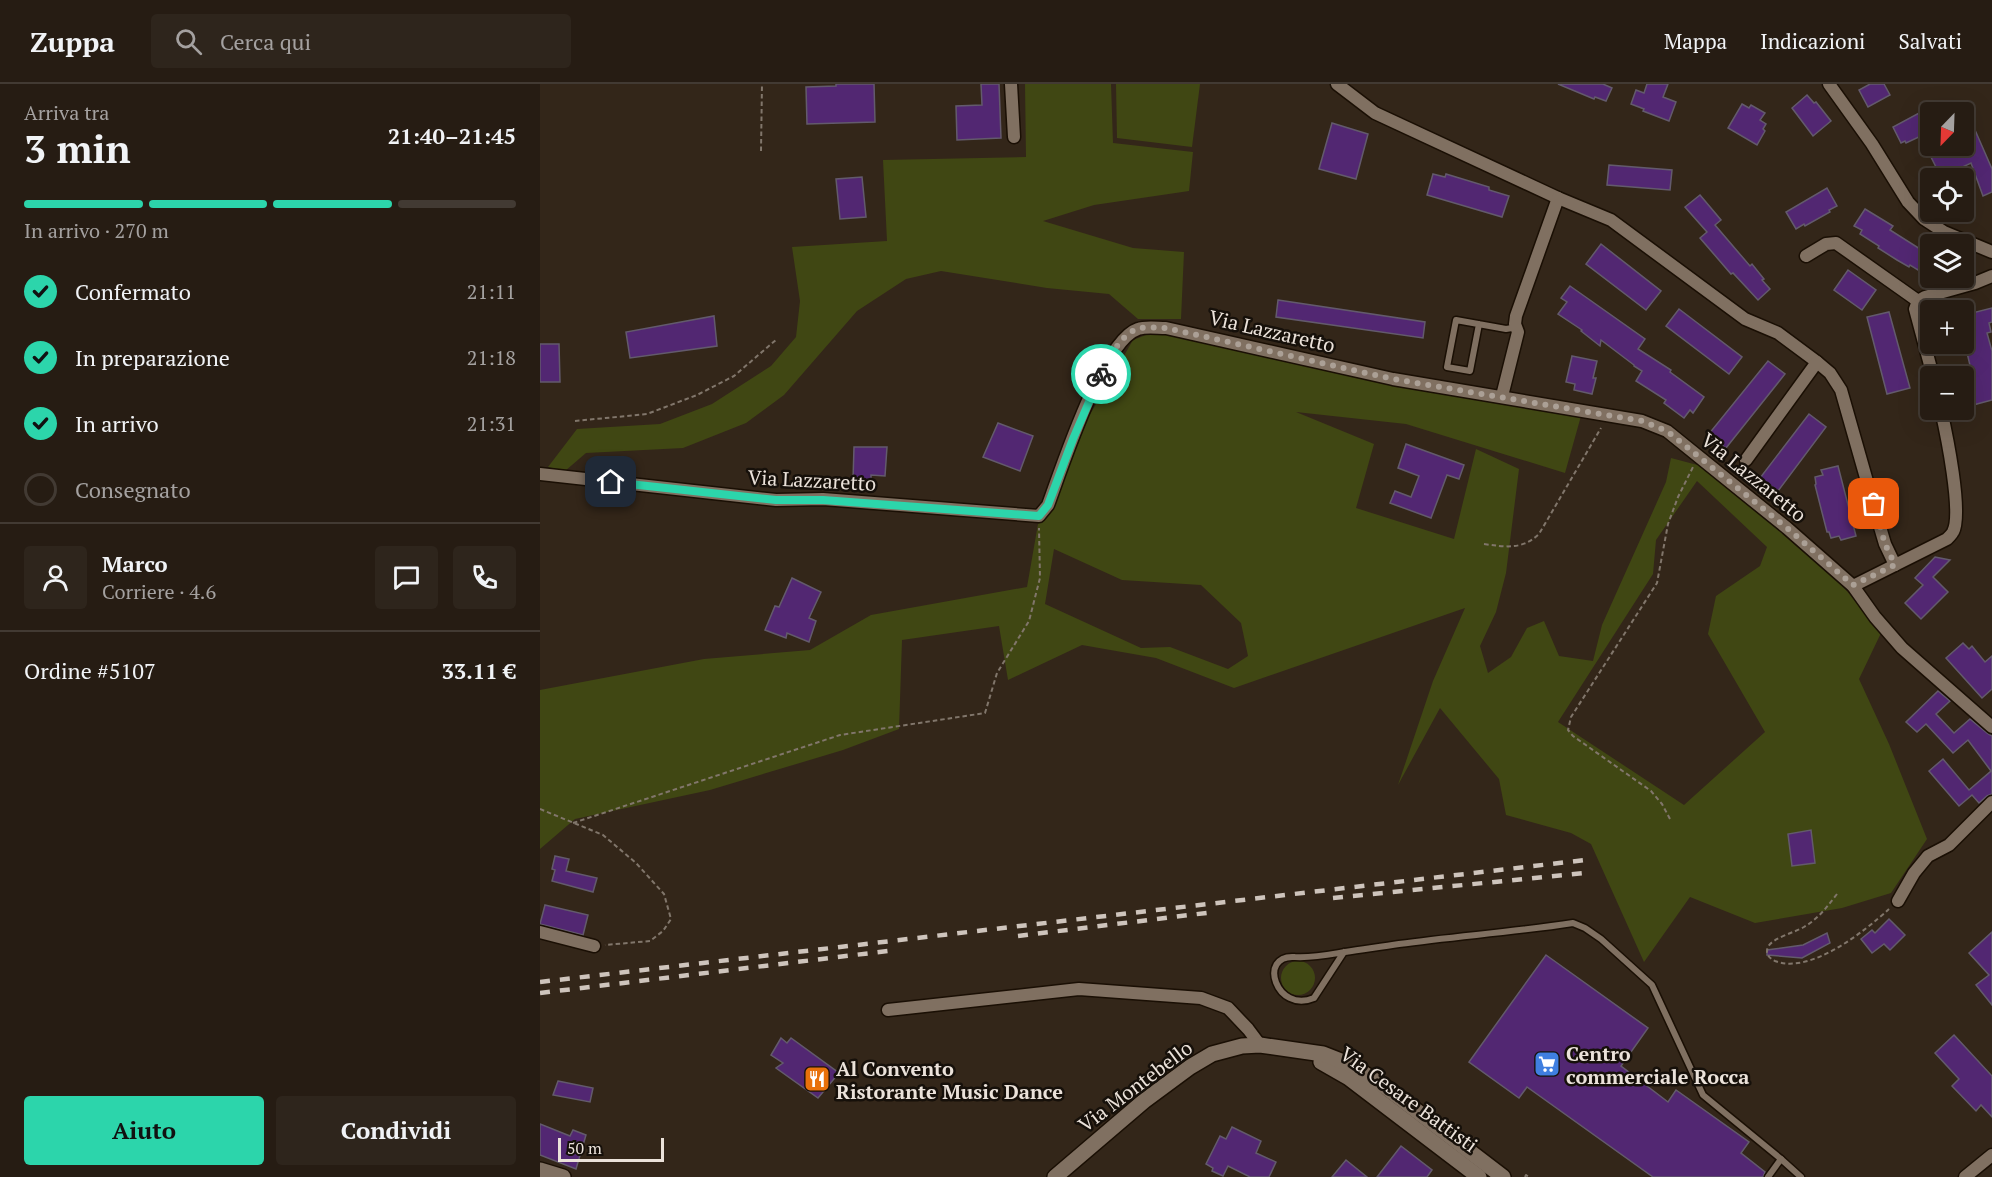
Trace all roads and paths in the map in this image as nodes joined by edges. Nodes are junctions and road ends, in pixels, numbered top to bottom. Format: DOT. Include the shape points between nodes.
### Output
graph roads {
  1 [pos="762,84"];
  2 [pos="1011,84"];
  3 [pos="1337,84"];
  4 [pos="1828,84"];
  5 [pos="1014,137"];
  6 [pos="761,151"];
  7 [pos="1558,198"];
  8 [pos="1992,252"];
  9 [pos="1806,256"];
  10 [pos="1992,276"];
  11 [pos="1918,301"];
  12 [pos="1479,324"];
  13 [pos="1515,324"];
  14 [pos="777,339"];
  15 [pos="1818,362"];
  16 [pos="1930,366"];
  17 [pos="1502,396"];
  18 [pos="1608,415"];
  19 [pos="1943,420"];
  20 [pos="575,421"];
  21 [pos="1699,457"];
  22 [pos="1746,460"];
  23 [pos="540,474"];
  24 [pos="1039,516"];
  25 [pos="1484,544"];
  26 [pos="1895,565"];
  27 [pos="1853,585"];
  28 [pos="1992,726"];
  29 [pos="1992,802"];
  30 [pos="540,809"];
  31 [pos="1670,819"];
  32 [pos="573,823"];
  33 [pos="1837,894"];
  34 [pos="1898,901"];
  35 [pos="540,932"];
  36 [pos="594,946"];
  37 [pos="1344,952"];
  38 [pos="888,1010"];
  39 [pos="1260,1045"];
  40 [pos="1285,1048"];
  41 [pos="1992,1155"];
  42 [pos="1781,1159"];
  43 [pos="540,1170"];
  44 [pos="563,1177"];
  45 [pos="1055,1177"];
  46 [pos="1479,1177"];
  47 [pos="1503,1177"];
  48 [pos="1525,1177"];
  49 [pos="1529,1177"];
  50 [pos="1768,1177"];
  51 [pos="1801,1177"];
  52 [pos="1965,1177"];
  1 -- 6 [label="path"];
  2 -- 5 [label="street"];
  3 -- 7 [label="street" via="1374,113"];
  4 -- 8 [label="street" via="1908,202 1924,219"];
  7 -- 13 [label="street"];
  7 -- 15 [label="street" via="1611,220 1745,319 1778,333"];
  9 -- 11 [label="street" via="1826,244 1836,243"];
  10 -- 11 [label="street"];
  11 -- 16 [label="street" via="1915,309"];
  12 -- 12 [label="lane" via="1456,320 1447,367 1470,371"];
  12 -- 13 [label="lane" via="1506,329"];
  13 -- 17 [label="street" via="1518,332"];
  14 -- 20 [label="path" via="734,376 697,395 647,414"];
  15 -- 22 [label="street"];
  15 -- 26 [label="street" via="1841,390 1885,544"];
  17 -- 18 [label="street, Via Lazzaretto"];
  17 -- 24 [label="street, Via Lazzaretto" via="1393,379 1184,332 1137,329 1114,351 1097,381 1048,505"];
  18 -- 21 [label="street, Via Lazzaretto" via="1642,421 1667,431"];
  18 -- 25 [label="path" via="1539,534 1523,545"];
  19 -- 26 [label="street" via="1952,465 1956,522 1953,532 1947,539"];
  21 -- 27 [label="street, Via Lazzaretto"];
  21 -- 31 [label="path" via="1668,524 1657,583 1571,717 1568,730 1651,791"];
  23 -- 24 [label="street, Via Lazzaretto" via="776,500"];
  24 -- 32 [label="path" via="1040,578 1029,621 998,673 985,713 840,735"];
  26 -- 27 [label="street"];
  27 -- 28 [label="street, Via Lazzaretto" via="1902,648"];
  29 -- 34 [label="street" via="1949,845 1928,855"];
  30 -- 32 [label="path"];
  32 -- 36 [label="path" via="603,835 636,863 664,894 671,919 650,941"];
  33 -- 34 [label="path" via="1805,926 1771,942 1767,949 1772,960 1802,963 1819,958 1871,926"];
  35 -- 36 [label="street"];
  37 -- 37 [label="lane" via="1322,957 1287,956 1276,966 1275,983 1280,991 1299,1001 1314,998"];
  37 -- 42 [label="lane" via="1572,923 1585,928 1652,985 1703,1095"];
  38 -- 39 [label="street" via="1079,989 1200,998 1228,1008"];
  39 -- 40 [label="street, Via Montebello"];
  39 -- 45 [label="street, Via Montebello" via="1212,1054 1190,1067"];
  40 -- 46 [label="street, Via Cesare Battisti" via="1349,1078"];
  40 -- 47 [label="street, Via Cesare Battisti" via="1323,1054 1368,1074"];
  41 -- 52 [label="street"];
  42 -- 50 [label="lane"];
  42 -- 51 [label="lane"];
  43 -- 44 [label="street"];
  48 -- 49 [label="path"];
}
